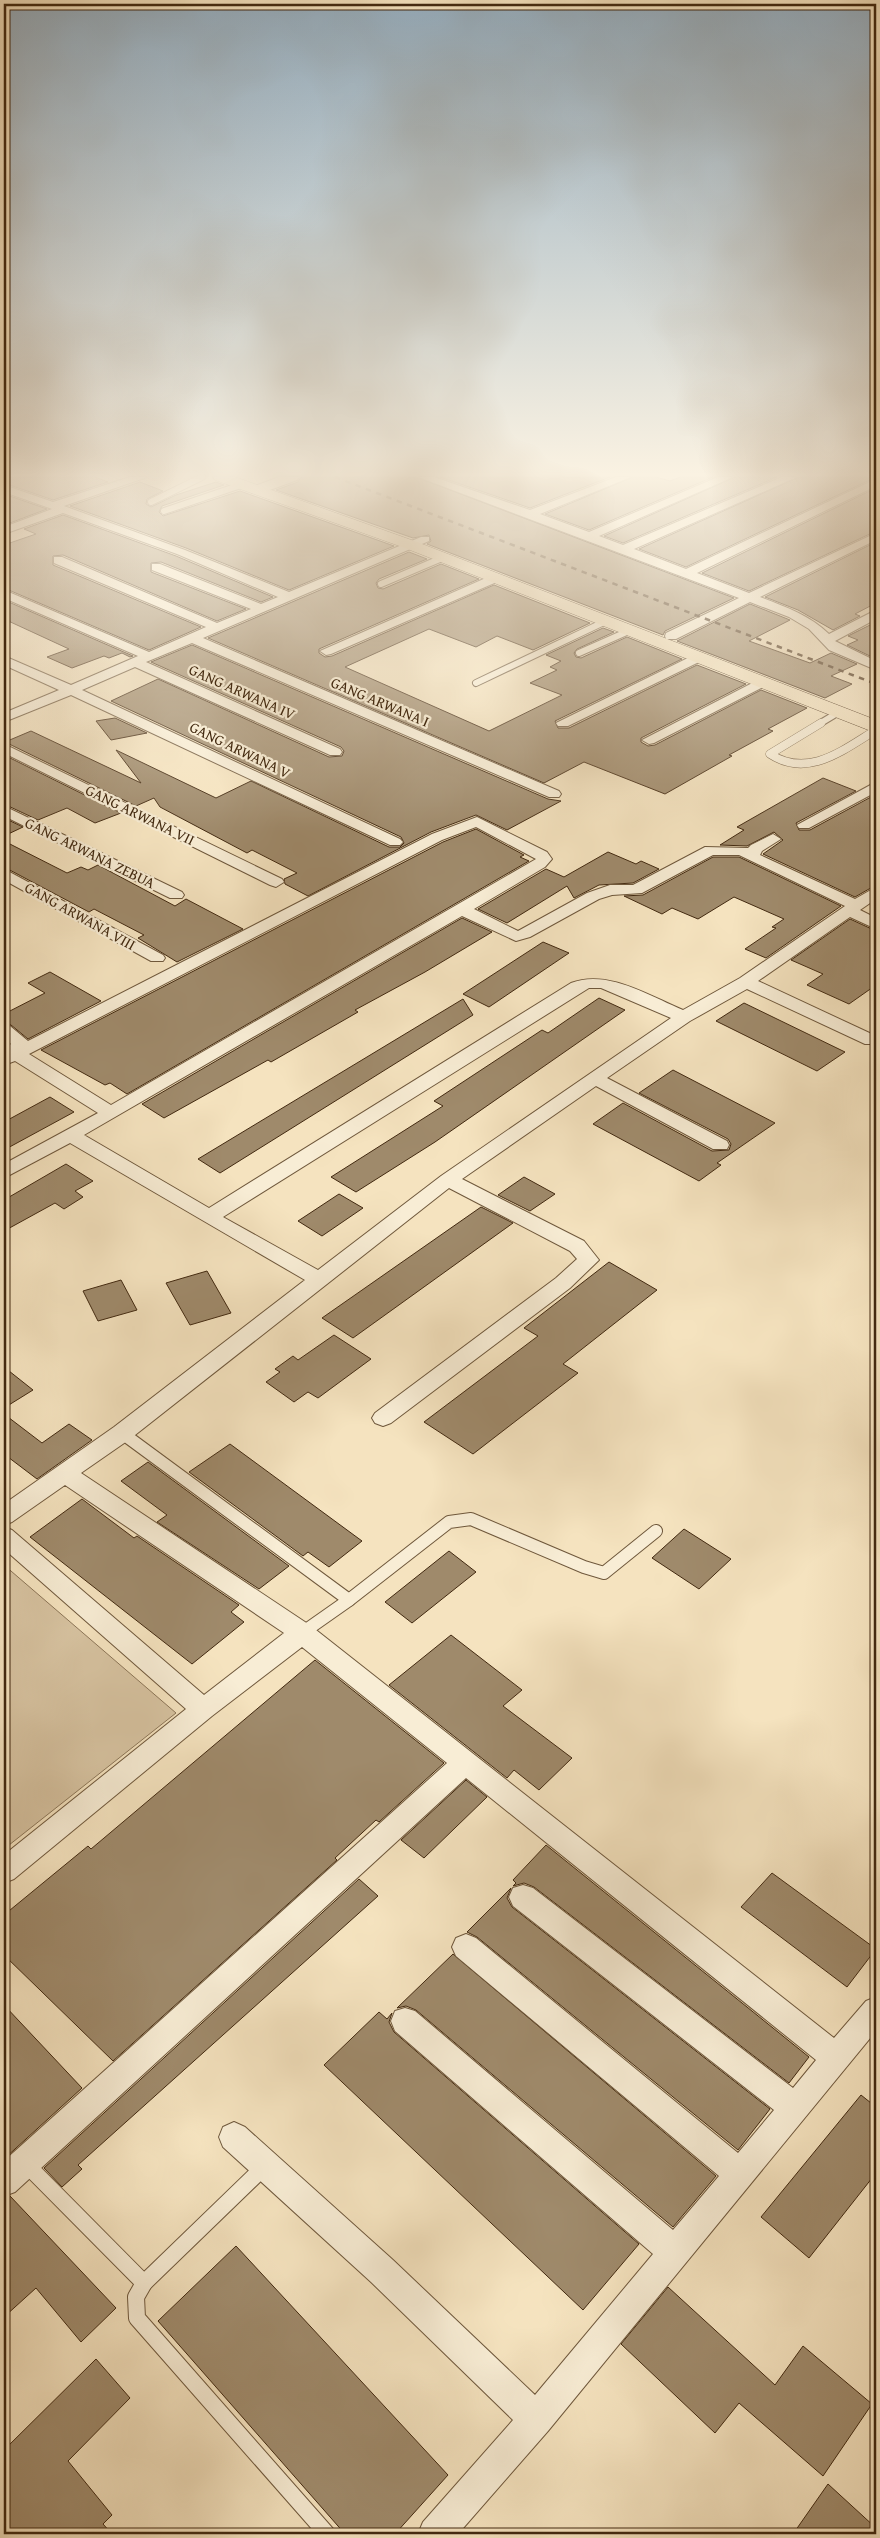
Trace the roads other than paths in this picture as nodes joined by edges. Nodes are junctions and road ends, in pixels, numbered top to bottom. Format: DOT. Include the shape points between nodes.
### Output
graph roads {
  1 [pos="7,595"];
  2 [pos="141,595"];
  3 [pos="228,595"];
  4 [pos="285,595"];
  5 [pos="293,595"];
  6 [pos="455,595"];
  7 [pos="540,595"];
  8 [pos="562,595"];
  9 [pos="745,595"];
  10 [pos="757,595"];
  11 [pos="289,597"];
  12 [pos="752,598"];
  13 [pos="263,609"];
  14 [pos="876,614"];
  15 [pos="606,621"];
  16 [pos="218,628"];
  17 [pos="631,630"];
  18 [pos="671,636"];
  19 [pos="194,639"];
  20 [pos="826,641"];
  21 [pos="326,651"];
  22 [pos="580,653"];
  23 [pos="148,656"];
  24 [pos="709,658"];
  25 [pos="4,660"];
  26 [pos="135,662"];
  27 [pos="876,666"];
  28 [pos="762,682"];
  29 [pos="476,683"];
  30 [pos="70,690"];
  31 [pos="839,712"];
  32 [pos="876,716"];
  33 [pos="4,718"];
  34 [pos="563,723"];
  35 [pos="876,729"];
  36 [pos="649,740"];
  37 [pos="4,748"];
  38 [pos="335,752"];
  39 [pos="876,786"];
  40 [pos="554,794"];
  41 [pos="4,810"];
  42 [pos="804,825"];
  43 [pos="773,839"];
  44 [pos="395,842"];
  45 [pos="752,856"];
  46 [pos="4,874"];
  47 [pos="276,882"];
  48 [pos="876,892"];
  49 [pos="176,896"];
  50 [pos="852,908"];
  51 [pos="461,909"];
  52 [pos="876,924"];
  53 [pos="157,958"];
  54 [pos="746,982"];
  55 [pos="684,1017"];
  56 [pos="4,1030"];
  57 [pos="871,1040"];
  58 [pos="8,1056"];
  59 [pos="594,1078"];
  60 [pos="111,1113"];
  61 [pos="70,1135"];
  62 [pos="720,1145"];
  63 [pos="4,1172"];
  64 [pos="448,1180"];
  65 [pos="209,1217"];
  66 [pos="318,1279"];
  67 [pos="383,1418"];
  68 [pos="122,1433"];
  69 [pos="64,1474"];
  70 [pos="4,1516"];
  71 [pos="656,1531"];
  72 [pos="4,1536"];
  73 [pos="349,1600"];
  74 [pos="302,1633"];
  75 [pos="203,1709"];
  76 [pos="464,1763"];
  77 [pos="4,1871"];
  78 [pos="523,1897"];
  79 [pos="466,1947"];
  80 [pos="876,2010"];
  81 [pos="405,2021"];
  82 [pos="837,2058"];
  83 [pos="794,2108"];
  84 [pos="234,2137"];
  85 [pos="24,2162"];
  86 [pos="265,2166"];
  87 [pos="740,2174"];
  88 [pos="4,2181"];
  89 [pos="675,2252"];
  90 [pos="144,2283"];
  91 [pos="536,2419"];
  92 [pos="327,2534"];
  93 [pos="435,2534"];
  1 -- 23 [label="street"];
  2 -- 16 [label="street"];
  3 -- 13 [label="street"];
  4 -- 11 [label="street"];
  5 -- 11 [label="street"];
  6 -- 21 [label="street"];
  7 -- 15 [label="main road"];
  8 -- 18 [label="main road"];
  9 -- 12 [label="street"];
  10 -- 12 [label="street"];
  11 -- 13 [label="street"];
  12 -- 18 [label="street"];
  12 -- 20 [label="street" via="804,620"];
  13 -- 16 [label="street"];
  14 -- 20 [label="street"];
  15 -- 17 [label="main road"];
  15 -- 29 [label="lane"];
  16 -- 19 [label="street"];
  17 -- 22 [label="lane"];
  17 -- 24 [label="main road"];
  18 -- 24 [label="main road"];
  19 -- 23 [label="street"];
  19 -- 40 [label="street, GANG ARWANA I"];
  20 -- 27 [label="street"];
  23 -- 26 [label="street"];
  24 -- 28 [label="main road"];
  24 -- 32 [label="main road"];
  24 -- 34 [label="street"];
  25 -- 30 [label="street, GANG ARWANA V"];
  26 -- 30 [label="street"];
  26 -- 38 [label="street, GANG ARWANA IV"];
  28 -- 31 [label="main road"];
  28 -- 36 [label="street"];
  30 -- 33 [label="street"];
  30 -- 44 [label="street, GANG ARWANA V"];
  31 -- 35 [label="main road"];
  31 -- 35 [label="lane" via="770,754 798,766 812,765"];
  37 -- 47 [label="street, GANG ARWANA VII"];
  39 -- 42 [label="street"];
  41 -- 49 [label="street, GANG ARWANA ZEBUA"];
  43 -- 45 [label="street" via="756,848"];
  45 -- 50 [label="street"];
  45 -- 51 [label="street" via="742,851 710,850 636,890 610,890 592,896 516,936"];
  46 -- 53 [label="street, GANG ARWANA VIII"];
  48 -- 50 [label="street"];
  50 -- 52 [label="street"];
  50 -- 54 [label="street"];
  51 -- 58 [label="street" via="540,864 544,860 542,855 477,821 437,837"];
  51 -- 60 [label="street"];
  54 -- 55 [label="street"];
  54 -- 57 [label="street"];
  55 -- 59 [label="street"];
  55 -- 65 [label="street" via="603,984 587,983 576,987"];
  56 -- 58 [label="street" via="22,1044"];
  58 -- 60 [label="street"];
  59 -- 62 [label="street"];
  59 -- 64 [label="street"];
  60 -- 61 [label="street"];
  61 -- 63 [label="street"];
  61 -- 65 [label="street"];
  64 -- 66 [label="street"];
  64 -- 67 [label="street" via="577,1246 589,1260"];
  65 -- 66 [label="street"];
  66 -- 68 [label="street"];
  68 -- 69 [label="street"];
  68 -- 73 [label="lane"];
  69 -- 70 [label="street"];
  69 -- 74 [label="street"];
  71 -- 73 [label="lane" via="604,1573 471,1519 449,1522"];
  72 -- 75 [label="street"];
  73 -- 74 [label="lane"];
  74 -- 75 [label="street"];
  74 -- 76 [label="street"];
  75 -- 77 [label="street"];
  76 -- 82 [label="street"];
  76 -- 85 [label="street"];
  78 -- 83 [label="street"];
  79 -- 87 [label="street"];
  80 -- 82 [label="street"];
  81 -- 89 [label="street"];
  82 -- 83 [label="street"];
  83 -- 87 [label="street"];
  84 -- 86 [label="street"];
  85 -- 88 [label="street"];
  85 -- 90 [label="lane"];
  86 -- 90 [label="lane"];
  86 -- 91 [label="street" via="382,2271"];
  87 -- 89 [label="street"];
  89 -- 91 [label="street"];
  90 -- 92 [label="lane" via="136,2297 137,2318"];
  91 -- 93 [label="street"];
}
